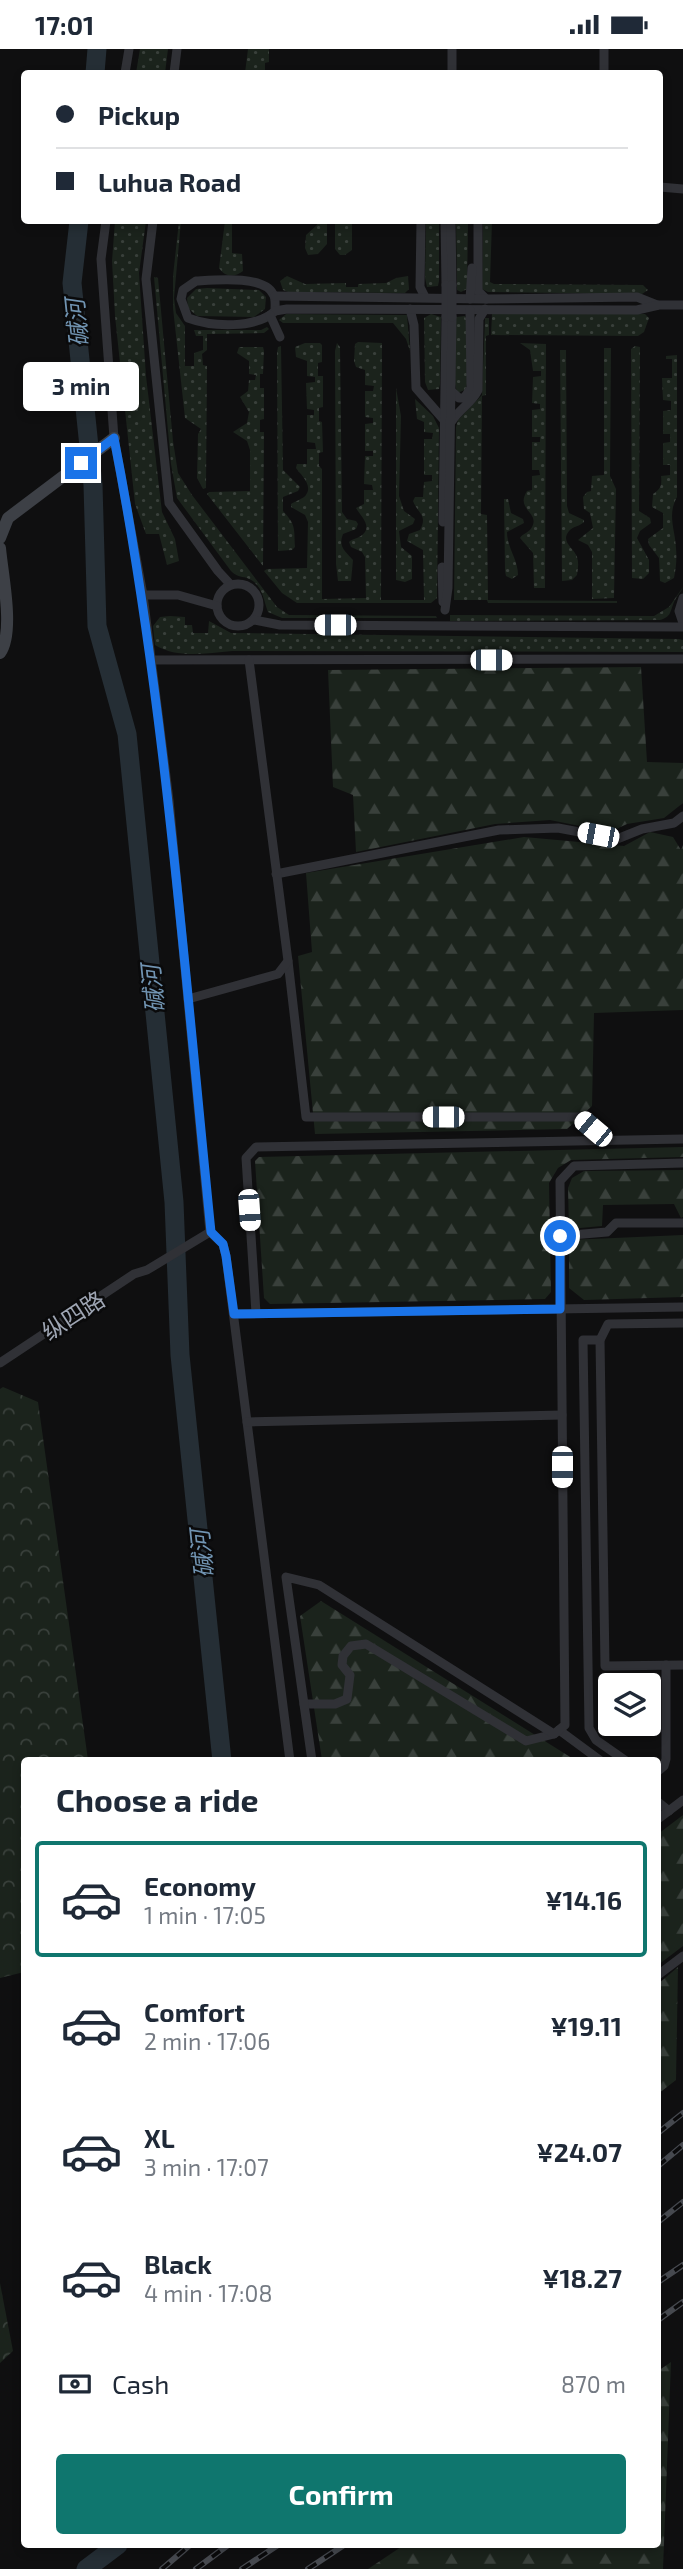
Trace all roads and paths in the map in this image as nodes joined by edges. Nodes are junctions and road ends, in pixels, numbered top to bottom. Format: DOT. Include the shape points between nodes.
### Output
graph roads {
  1 [pos="129,49"];
  2 [pos="177,49"];
  3 [pos="446,49"];
  4 [pos="452,49"];
  5 [pos="604,49"];
  6 [pos="126,70"];
  7 [pos="174,70"];
  8 [pos="446,70"];
  9 [pos="452,70"];
  10 [pos="604,70"];
  11 [pos="663,187"];
  12 [pos="683,189"];
  13 [pos="106,224"];
  14 [pos="153,224"];
  15 [pos="419,224"];
  16 [pos="419,224"];
  17 [pos="445,224"];
  18 [pos="451,224"];
  19 [pos="472,224"];
  20 [pos="478,224"];
  21 [pos="449,285"];
  22 [pos="275,296"];
  23 [pos="411,297"];
  24 [pos="425,297"];
  25 [pos="470,299"];
  26 [pos="485,299"];
  27 [pos="659,305"];
  28 [pos="683,306"];
  29 [pos="410,309"];
  30 [pos="426,309"];
  31 [pos="485,309"];
  32 [pos="470,310"];
  33 [pos="272,313"];
  34 [pos="279,337"];
  35 [pos="447,392"];
  36 [pos="447,421"];
  37 [pos="114,438"];
  38 [pos="0,538"];
  39 [pos="0,548"];
  40 [pos="230,584"];
  41 [pos="143,595"];
  42 [pos="683,598"];
  43 [pos="218,606"];
  44 [pos="254,620"];
  45 [pos="683,625"];
  46 [pos="0,653"];
  47 [pos="683,659"];
  48 [pos="151,660"];
  49 [pos="249,660"];
  50 [pos="683,816"];
  51 [pos="276,874"];
  52 [pos="288,961"];
  53 [pos="188,999"];
  54 [pos="683,1139"];
  55 [pos="607,1141"];
  56 [pos="683,1163"];
  57 [pos="683,1223"];
  58 [pos="211,1232"];
  59 [pos="560,1236"];
  60 [pos="683,1307"];
  61 [pos="560,1309"];
  62 [pos="256,1313"];
  63 [pos="234,1314"];
  64 [pos="683,1324"];
  65 [pos="600,1340"];
  66 [pos="0,1363"];
  67 [pos="562,1415"];
  68 [pos="247,1422"];
  69 [pos="666,1665"];
  70 [pos="683,1665"];
  71 [pos="304,1705"];
  72 [pos="556,1732"];
  73 [pos="289,1757"];
  74 [pos="311,1757"];
  75 [pos="594,1757"];
  76 [pos="620,1757"];
  77 [pos="661,1768"];
  78 [pos="683,1800"];
  79 [pos="661,1804"];
  80 [pos="669,1811"];
  81 [pos="661,1817"];
  82 [pos="683,1956"];
  83 [pos="661,1974"];
  1 -- 6 [label="street"];
  2 -- 7 [label="street"];
  3 -- 8 [label="street"];
  4 -- 9 [label="street"];
  5 -- 10 [label="street"];
  11 -- 12 [label="street"];
  13 -- 37 [label="street" via="101,259"];
  14 -- 40 [label="street" via="146,279 169,503"];
  15 -- 23 [label="street"];
  16 -- 24 [label="street" via="420,282"];
  17 -- 21 [label="street"];
  18 -- 21 [label="street"];
  19 -- 25 [label="street"];
  20 -- 26 [label="street" via="478,291"];
  21 -- 35 [label="street, bridge"];
  22 -- 23 [label="street"];
  22 -- 33 [label="street"];
  22 -- 33 [label="street" via="258,282 205,281 183,290 181,299 188,318 199,322 249,324"];
  23 -- 24 [label="street"];
  24 -- 25 [label="street"];
  25 -- 26 [label="street"];
  26 -- 27 [label="street" via="637,297"];
  27 -- 28 [label="street"];
  27 -- 31 [label="street" via="637,310"];
  29 -- 30 [label="street"];
  29 -- 33 [label="street" via="287,309"];
  29 -- 36 [label="street" via="416,388"];
  30 -- 32 [label="street"];
  30 -- 35 [label="street" via="420,314 419,380 428,395"];
  31 -- 32 [label="street"];
  31 -- 36 [label="street" via="479,319 478,390"];
  32 -- 35 [label="street" via="471,388 464,398"];
  33 -- 34 [label="street"];
  35 -- 36 [label="street"];
  36 -- 36 [label="street" via="442,590 445,610 448,600"];
  37 -- 38 [label="street" via="8,518"];
  37 -- 41 [label="street"];
  39 -- 46 [label="street" via="6,615 5,645"];
  40 -- 43 [label="street"];
  40 -- 44 [label="street" via="248,586 255,593 259,610"];
  41 -- 43 [label="street" via="178,595"];
  41 -- 48 [label="street"];
  42 -- 45 [label="street" via="678,611"];
  43 -- 44 [label="street" via="228,624 239,626"];
  44 -- 45 [label="street" via="280,625"];
  47 -- 49 [label="street"];
  48 -- 49 [label="street"];
  48 -- 53 [label="street"];
  49 -- 51 [label="street"];
  50 -- 51 [label="street" via="674,823 617,839 558,828 499,830"];
  51 -- 52 [label="street"];
  52 -- 53 [label="street" via="278,974"];
  52 -- 55 [label="street" via="306,1117 580,1118"];
  53 -- 58 [label="street"];
  54 -- 55 [label="street"];
  55 -- 62 [label="street" via="256,1147 246,1158"];
  56 -- 59 [label="street" via="574,1166 561,1181"];
  57 -- 59 [label="street" via="616,1223 607,1232"];
  58 -- 63 [label="street" via="223,1244"];
  58 -- 66 [label="street, 纵四路" via="134,1275"];
  59 -- 61 [label="street"];
  60 -- 61 [label="street"];
  61 -- 62 [label="street"];
  61 -- 67 [label="street"];
  62 -- 63 [label="street"];
  63 -- 68 [label="street"];
  64 -- 65 [label="street" via="608,1324"];
  65 -- 69 [label="street" via="605,1666"];
  65 -- 76 [label="street" via="583,1340 589,1728 596,1740"];
  67 -- 68 [label="street"];
  67 -- 72 [label="street" via="565,1725"];
  68 -- 73 [label="street"];
  69 -- 70 [label="street"];
  69 -- 77 [label="street" via="666,1759"];
  71 -- 72 [label="street" via="348,1699 351,1675 342,1665 343,1656 351,1646 366,1644 526,1741"];
  71 -- 72 [label="street" via="286,1577 319,1585"];
  71 -- 74 [label="street"];
  72 -- 75 [label="street"];
  78 -- 80 [label="street"];
  79 -- 80 [label="street"];
  80 -- 81 [label="street"];
  82 -- 83 [label="street"];
}
